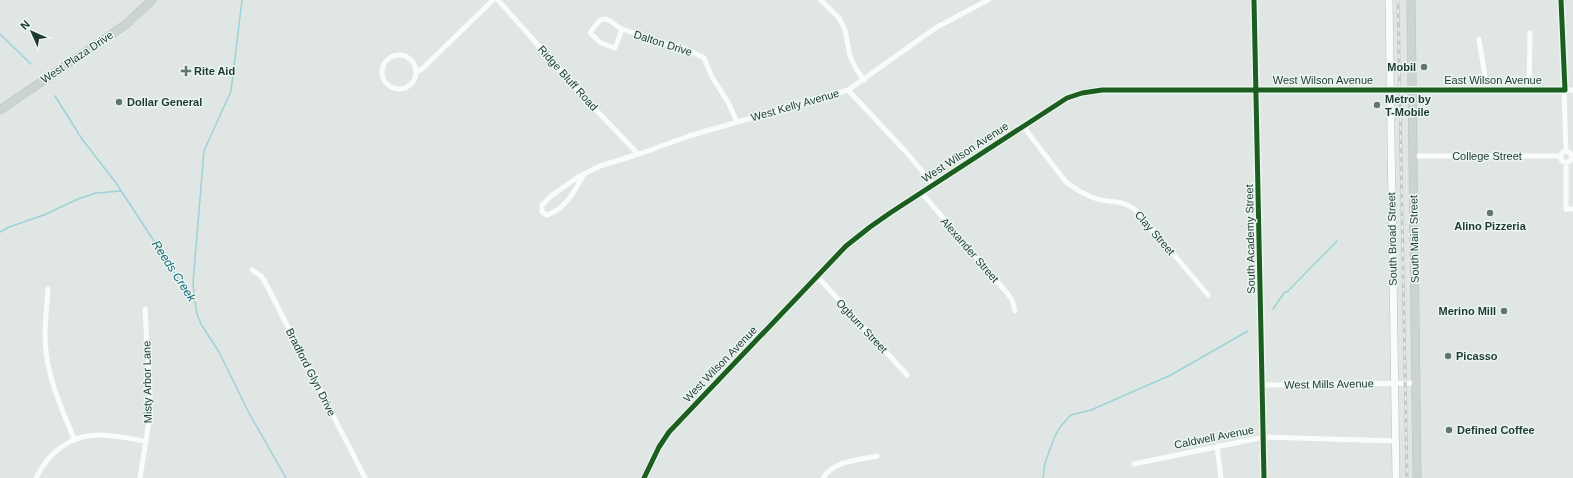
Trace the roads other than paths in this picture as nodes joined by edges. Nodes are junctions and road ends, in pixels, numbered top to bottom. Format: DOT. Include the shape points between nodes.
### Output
graph roads {
  1 [pos="152,0"];
  2 [pos="493,0"];
  3 [pos="498,0"];
  4 [pos="821,0"];
  5 [pos="988,0"];
  6 [pos="1254,0"];
  7 [pos="1388,0"];
  8 [pos="1410,0"];
  9 [pos="1561,0"];
  10 [pos="622,30"];
  11 [pos="1530,33"];
  12 [pos="1480,39"];
  13 [pos="416,72"];
  14 [pos="864,80"];
  15 [pos="848,90"];
  16 [pos="1256,90"];
  17 [pos="1390,90"];
  18 [pos="1412,90"];
  19 [pos="1487,90"];
  20 [pos="1529,90"];
  21 [pos="1565,90"];
  22 [pos="1573,90"];
  23 [pos="0,110"];
  24 [pos="737,122"];
  25 [pos="1023,126"];
  26 [pos="1566,151"];
  27 [pos="638,154"];
  28 [pos="1414,156"];
  29 [pos="1560,156"];
  30 [pos="1572,156"];
  31 [pos="1566,162"];
  32 [pos="584,174"];
  33 [pos="933,184"];
  34 [pos="921,192"];
  35 [pos="1573,209"];
  36 [pos="252,270"];
  37 [pos="816,276"];
  38 [pos="48,289"];
  39 [pos="1208,295"];
  40 [pos="145,308"];
  41 [pos="1015,311"];
  42 [pos="907,375"];
  43 [pos="1395,383"];
  44 [pos="1416,383"];
  45 [pos="1263,385"];
  46 [pos="1264,437"];
  47 [pos="74,439"];
  48 [pos="146,441"];
  49 [pos="1396,441"];
  50 [pos="1217,446"];
  51 [pos="877,456"];
  52 [pos="1134,464"];
  53 [pos="36,478"];
  54 [pos="140,478"];
  55 [pos="365,478"];
  56 [pos="644,478"];
  57 [pos="823,478"];
  58 [pos="1221,478"];
  59 [pos="1264,478"];
  60 [pos="1396,478"];
  61 [pos="1417,478"];
  1 -- 23 [label="main road, West Plaza Drive" via="125,25"];
  2 -- 13 [label="street"];
  3 -- 27 [label="street, Ridge Bluff Road"];
  4 -- 14 [label="street" via="839,18 845,30 850,56"];
  5 -- 14 [label="street, West Kelly Avenue" via="937,27"];
  6 -- 16 [label="street, South Academy Street"];
  7 -- 17 [label="street, South Broad Street"];
  8 -- 18 [label="main road, South Main Street"];
  9 -- 21 [label="street"];
  10 -- 10 [label="street, Dalton Drive" via="615,48 601,43 590,33 600,20 604,19 608,19"];
  10 -- 24 [label="street, Dalton Drive" via="686,49 704,58"];
  11 -- 20 [label="street"];
  12 -- 19 [label="street"];
  13 -- 13 [label="street" via="411,60 399,56 387,61 382,72 387,84 399,89 411,84"];
  14 -- 15 [label="street, West Kelly Avenue"];
  15 -- 24 [label="street, West Kelly Avenue"];
  15 -- 33 [label="street"];
  16 -- 17 [label="street, West Wilson Avenue"];
  16 -- 25 [label="street, West Wilson Avenue" via="1102,90 1082,93 1067,98"];
  16 -- 45 [label="street, South Academy Street"];
  17 -- 18 [label="street, West Wilson Avenue"];
  17 -- 43 [label="street, South Broad Street"];
  18 -- 19 [label="street, East Wilson Avenue"];
  18 -- 28 [label="main road, South Main Street"];
  19 -- 20 [label="street, East Wilson Avenue"];
  20 -- 21 [label="street, East Wilson Avenue"];
  21 -- 22 [label="street, East Wilson Avenue"];
  21 -- 26 [label="street"];
  24 -- 27 [label="street, West Kelly Avenue"];
  25 -- 33 [label="street, West Wilson Avenue"];
  25 -- 39 [label="street, Clay Street" via="1066,182 1074,188 1098,199 1125,203 1138,212"];
  26 -- 29 [label="street"];
  26 -- 30 [label="street"];
  27 -- 32 [label="street, West Kelly Avenue"];
  28 -- 29 [label="street, College Street"];
  28 -- 44 [label="main road, South Main Street"];
  29 -- 31 [label="street"];
  30 -- 31 [label="street"];
  31 -- 35 [label="street" via="1566,209"];
  32 -- 32 [label="street, West Kelly Avenue" via="547,199 542,205 542,212 550,214 560,207 572,195"];
  33 -- 34 [label="street, West Wilson Avenue"];
  34 -- 37 [label="street, West Wilson Avenue" via="846,246"];
  34 -- 41 [label="street, Alexander Street" via="1008,293"];
  36 -- 55 [label="street, Bradford Glyn Drive" via="265,282"];
  37 -- 42 [label="street, Ogburn Street"];
  37 -- 56 [label="street, West Wilson Avenue" via="669,432"];
  38 -- 47 [label="street" via="45,337 47,362"];
  40 -- 48 [label="street, Misty Arbor Lane" via="150,397"];
  43 -- 44 [label="street, West Mills Avenue"];
  43 -- 45 [label="street, West Mills Avenue"];
  43 -- 49 [label="street, South Broad Street"];
  44 -- 61 [label="main road, South Main Street"];
  45 -- 46 [label="street, South Academy Street"];
  46 -- 49 [label="street, Caldwell Avenue"];
  46 -- 50 [label="street, Caldwell Avenue"];
  46 -- 59 [label="street, South Academy Street"];
  47 -- 48 [label="street" via="101,434"];
  47 -- 53 [label="street" via="50,456"];
  48 -- 54 [label="street, Misty Arbor Lane"];
  49 -- 60 [label="street, South Broad Street"];
  50 -- 52 [label="street, Caldwell Avenue"];
  50 -- 58 [label="street"];
  51 -- 57 [label="street" via="836,466"];
}
